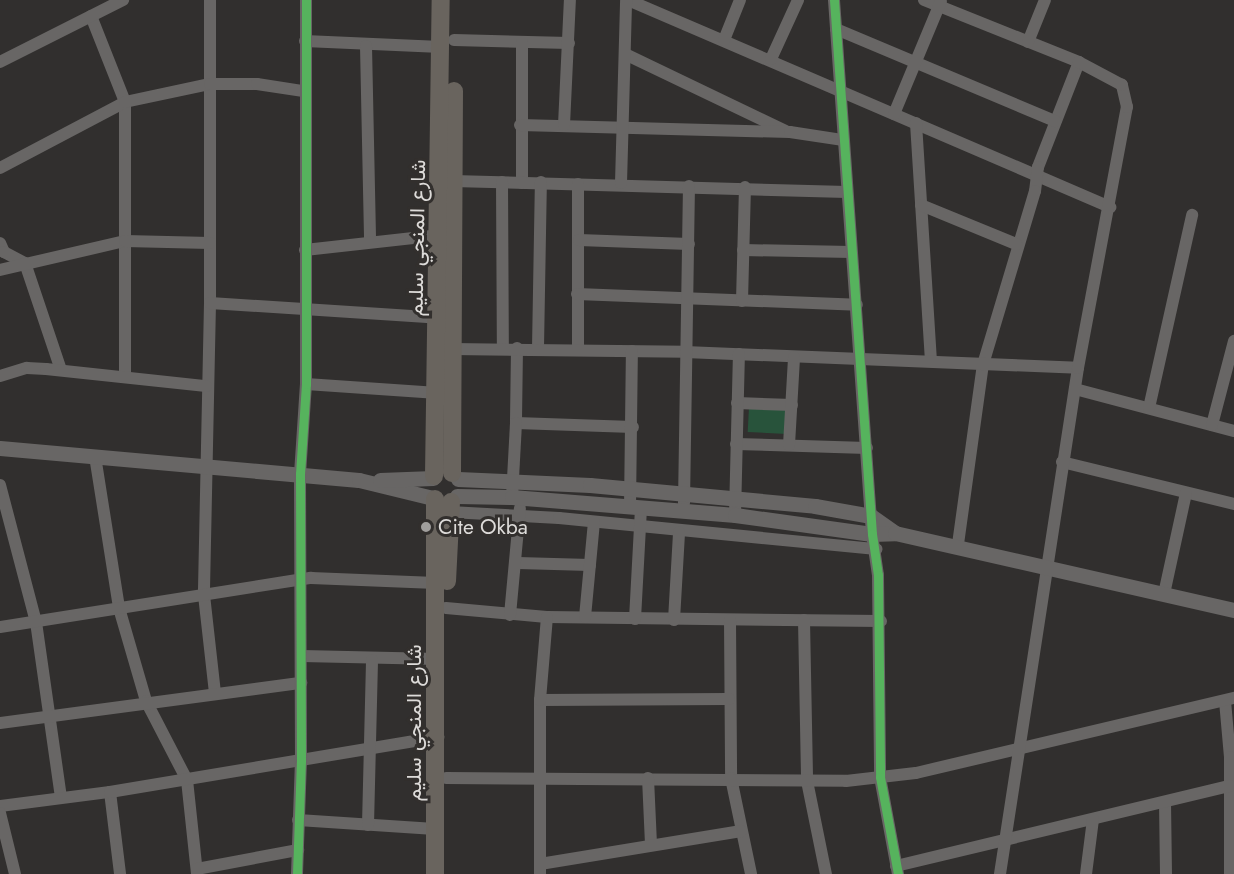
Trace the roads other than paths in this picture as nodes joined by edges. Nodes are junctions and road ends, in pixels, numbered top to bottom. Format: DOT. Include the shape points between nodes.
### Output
graph roads {
  1 [pos="123,0"];
  2 [pos="210,0"];
  3 [pos="306,0"];
  4 [pos="441,0"];
  5 [pos="453,0"];
  6 [pos="570,0"];
  7 [pos="627,0"];
  8 [pos="740,0"];
  9 [pos="798,0"];
  10 [pos="834,0"];
  11 [pos="924,0"];
  12 [pos="1045,0"];
  13 [pos="940,3"];
  14 [pos="92,16"];
  15 [pos="836,28"];
  16 [pos="724,40"];
  17 [pos="304,41"];
  18 [pos="522,42"];
  19 [pos="1028,42"];
  20 [pos="447,43"];
  21 [pos="569,43"];
  22 [pos="366,46"];
  23 [pos="625,54"];
  24 [pos="771,59"];
  25 [pos="0,62"];
  26 [pos="1079,62"];
  27 [pos="916,63"];
  28 [pos="210,84"];
  29 [pos="303,91"];
  30 [pos="841,91"];
  31 [pos="125,102"];
  32 [pos="894,114"];
  33 [pos="1055,121"];
  34 [pos="916,123"];
  35 [pos="520,125"];
  36 [pos="564,125"];
  37 [pos="621,127"];
  38 [pos="790,132"];
  39 [pos="843,140"];
  40 [pos="0,168"];
  41 [pos="1037,174"];
  42 [pos="453,181"];
  43 [pos="502,182"];
  44 [pos="541,182"];
  45 [pos="522,183"];
  46 [pos="621,183"];
  47 [pos="578,184"];
  48 [pos="689,186"];
  49 [pos="745,187"];
  50 [pos="846,192"];
  51 [pos="921,205"];
  52 [pos="1110,207"];
  53 [pos="1192,215"];
  54 [pos="440,235"];
  55 [pos="370,240"];
  56 [pos="579,240"];
  57 [pos="125,241"];
  58 [pos="0,243"];
  59 [pos="210,243"];
  60 [pos="689,244"];
  61 [pos="1016,244"];
  62 [pos="305,250"];
  63 [pos="743,250"];
  64 [pos="851,252"];
  65 [pos="25,263"];
  66 [pos="0,270"];
  67 [pos="578,294"];
  68 [pos="687,298"];
  69 [pos="742,301"];
  70 [pos="210,303"];
  71 [pos="857,305"];
  72 [pos="306,311"];
  73 [pos="439,318"];
  74 [pos="1234,341"];
  75 [pos="502,348"];
  76 [pos="517,348"];
  77 [pos="538,348"];
  78 [pos="452,349"];
  79 [pos="578,350"];
  80 [pos="632,351"];
  81 [pos="685,352"];
  82 [pos="739,354"];
  83 [pos="794,357"];
  84 [pos="860,359"];
  85 [pos="1232,359"];
  86 [pos="931,361"];
  87 [pos="983,364"];
  88 [pos="1078,368"];
  89 [pos="61,370"];
  90 [pos="0,376"];
  91 [pos="125,376"];
  92 [pos="306,384"];
  93 [pos="206,386"];
  94 [pos="1075,389"];
  95 [pos="438,393"];
  96 [pos="737,403"];
  97 [pos="792,405"];
  98 [pos="1149,408"];
  99 [pos="516,423"];
  100 [pos="1212,425"];
  101 [pos="633,427"];
  102 [pos="1234,431"];
  103 [pos="736,444"];
  104 [pos="789,445"];
  105 [pos="0,448"];
  106 [pos="867,448"];
  107 [pos="95,456"];
  108 [pos="1062,462"];
  109 [pos="206,469"];
  110 [pos="300,474"];
  111 [pos="0,485"];
  112 [pos="632,489"];
  113 [pos="445,490"];
  114 [pos="515,492"];
  115 [pos="1186,493"];
  116 [pos="685,495"];
  117 [pos="735,498"];
  118 [pos="1234,504"];
  119 [pos="635,508"];
  120 [pos="683,511"];
  121 [pos="520,515"];
  122 [pos="735,515"];
  123 [pos="871,516"];
  124 [pos="594,522"];
  125 [pos="638,527"];
  126 [pos="678,532"];
  127 [pos="895,533"];
  128 [pos="874,541"];
  129 [pos="958,544"];
  130 [pos="518,563"];
  131 [pos="590,565"];
  132 [pos="1045,566"];
  133 [pos="300,580"];
  134 [pos="436,583"];
  135 [pos="1164,594"];
  136 [pos="204,596"];
  137 [pos="119,608"];
  138 [pos="447,608"];
  139 [pos="1234,610"];
  140 [pos="510,615"];
  141 [pos="547,616"];
  142 [pos="585,617"];
  143 [pos="635,619"];
  144 [pos="674,620"];
  145 [pos="730,620"];
  146 [pos="804,620"];
  147 [pos="880,621"];
  148 [pos="36,622"];
  149 [pos="0,627"];
  150 [pos="302,656"];
  151 [pos="438,659"];
  152 [pos="372,660"];
  153 [pos="301,683"];
  154 [pos="215,693"];
  155 [pos="729,699"];
  156 [pos="540,700"];
  157 [pos="1229,700"];
  158 [pos="146,701"];
  159 [pos="47,719"];
  160 [pos="0,723"];
  161 [pos="438,737"];
  162 [pos="1019,748"];
  163 [pos="369,750"];
  164 [pos="301,761"];
  165 [pos="541,777"];
  166 [pos="880,777"];
  167 [pos="446,778"];
  168 [pos="648,778"];
  169 [pos="731,778"];
  170 [pos="188,780"];
  171 [pos="807,781"];
  172 [pos="1230,786"];
  173 [pos="110,792"];
  174 [pos="61,796"];
  175 [pos="1165,802"];
  176 [pos="0,806"];
  177 [pos="0,813"];
  178 [pos="1093,819"];
  179 [pos="298,820"];
  180 [pos="368,825"];
  181 [pos="435,829"];
  182 [pos="741,831"];
  183 [pos="1233,836"];
  184 [pos="1004,839"];
  185 [pos="651,844"];
  186 [pos="298,850"];
  187 [pos="540,869"];
  188 [pos="897,870"];
  189 [pos="197,871"];
  190 [pos="15,874"];
  191 [pos="120,874"];
  192 [pos="297,874"];
  193 [pos="435,874"];
  194 [pos="444,874"];
  195 [pos="751,874"];
  196 [pos="826,874"];
  197 [pos="1000,874"];
  198 [pos="1086,874"];
  199 [pos="1167,874"];
  200 [pos="1230,874"];
  1 -- 14 [label="street"];
  2 -- 28 [label="street"];
  3 -- 17 [label="street"];
  4 -- 20 [label="main road, شارع المنجي سليم"];
  5 -- 20 [label="main road, شارع المنجي سليم"];
  6 -- 21 [label="street"];
  7 -- 16 [label="street"];
  7 -- 23 [label="street"];
  8 -- 16 [label="street"];
  9 -- 24 [label="street"];
  10 -- 15 [label="street"];
  11 -- 13 [label="street"];
  12 -- 19 [label="street"];
  13 -- 19 [label="street"];
  13 -- 27 [label="street"];
  14 -- 25 [label="street"];
  14 -- 31 [label="street"];
  15 -- 27 [label="street"];
  15 -- 30 [label="street"];
  16 -- 24 [label="street"];
  17 -- 22 [label="street"];
  17 -- 29 [label="street"];
  18 -- 20 [label="street"];
  18 -- 21 [label="street"];
  18 -- 35 [label="street"];
  19 -- 26 [label="street"];
  20 -- 22 [label="street"];
  20 -- 42 [label="main road, شارع المنجي سليم"];
  20 -- 54 [label="main road, شارع المنجي سليم"];
  21 -- 36 [label="street"];
  22 -- 55 [label="street"];
  23 -- 37 [label="street"];
  23 -- 38 [label="street"];
  24 -- 30 [label="street"];
  26 -- 33 [label="street"];
  26 -- 52 [label="street" via="1114,78 1127,96"];
  27 -- 32 [label="street"];
  27 -- 33 [label="street"];
  28 -- 29 [label="street" via="257,84"];
  28 -- 31 [label="street"];
  28 -- 59 [label="street"];
  29 -- 62 [label="street"];
  30 -- 32 [label="street"];
  30 -- 39 [label="street"];
  31 -- 40 [label="street"];
  31 -- 57 [label="street"];
  32 -- 34 [label="street"];
  33 -- 41 [label="street"];
  34 -- 41 [label="street"];
  34 -- 51 [label="street"];
  35 -- 36 [label="street"];
  35 -- 45 [label="street"];
  36 -- 37 [label="street"];
  37 -- 38 [label="street"];
  37 -- 46 [label="street"];
  38 -- 39 [label="street"];
  39 -- 50 [label="street"];
  41 -- 52 [label="street"];
  41 -- 61 [label="street"];
  42 -- 43 [label="street"];
  42 -- 78 [label="main road, شارع المنجي سليم"];
  43 -- 45 [label="street"];
  43 -- 75 [label="street"];
  44 -- 45 [label="street"];
  44 -- 47 [label="street"];
  44 -- 77 [label="street"];
  46 -- 47 [label="street"];
  46 -- 48 [label="street"];
  47 -- 56 [label="street"];
  48 -- 49 [label="street"];
  48 -- 60 [label="street"];
  49 -- 50 [label="street"];
  49 -- 63 [label="street"];
  50 -- 64 [label="street"];
  51 -- 61 [label="street"];
  51 -- 86 [label="street"];
  52 -- 88 [label="street"];
  53 -- 98 [label="street"];
  54 -- 55 [label="street"];
  54 -- 73 [label="main road, شارع المنجي سليم"];
  55 -- 62 [label="street"];
  56 -- 60 [label="street"];
  56 -- 67 [label="street"];
  57 -- 59 [label="street"];
  57 -- 65 [label="street"];
  57 -- 91 [label="street"];
  58 -- 65 [label="street" via="4,252"];
  59 -- 70 [label="street"];
  60 -- 68 [label="street"];
  61 -- 87 [label="street"];
  62 -- 72 [label="street"];
  63 -- 64 [label="street"];
  63 -- 69 [label="street"];
  64 -- 71 [label="street"];
  65 -- 66 [label="street"];
  65 -- 89 [label="street"];
  67 -- 68 [label="street"];
  67 -- 79 [label="street"];
  68 -- 69 [label="street"];
  68 -- 81 [label="street"];
  69 -- 71 [label="street"];
  70 -- 72 [label="street"];
  70 -- 93 [label="street"];
  71 -- 84 [label="street"];
  72 -- 73 [label="street"];
  72 -- 92 [label="street"];
  73 -- 95 [label="main road, شارع المنجي سليم"];
  74 -- 85 [label="street"];
  75 -- 76 [label="street"];
  75 -- 78 [label="street"];
  76 -- 77 [label="street"];
  76 -- 99 [label="street"];
  77 -- 79 [label="street"];
  78 -- 113 [label="main road, شارع المنجي سليم"];
  79 -- 80 [label="street"];
  80 -- 81 [label="street"];
  80 -- 101 [label="street"];
  81 -- 82 [label="street"];
  81 -- 116 [label="street"];
  82 -- 83 [label="street"];
  82 -- 96 [label="street"];
  83 -- 84 [label="street"];
  83 -- 97 [label="street"];
  84 -- 86 [label="street"];
  84 -- 106 [label="street"];
  85 -- 100 [label="street"];
  86 -- 87 [label="street"];
  87 -- 88 [label="street"];
  87 -- 129 [label="street"];
  88 -- 94 [label="street"];
  89 -- 90 [label="street" via="27,368"];
  89 -- 91 [label="street"];
  91 -- 93 [label="street"];
  92 -- 95 [label="street"];
  92 -- 110 [label="street"];
  93 -- 109 [label="street"];
  94 -- 98 [label="street"];
  94 -- 108 [label="street"];
  95 -- 113 [label="main road, شارع المنجي سليم"];
  96 -- 97 [label="street"];
  96 -- 103 [label="street"];
  97 -- 104 [label="street"];
  98 -- 100 [label="street"];
  99 -- 101 [label="street"];
  99 -- 114 [label="street"];
  100 -- 102 [label="street"];
  101 -- 112 [label="street"];
  103 -- 104 [label="street"];
  103 -- 117 [label="street"];
  104 -- 106 [label="street"];
  105 -- 107 [label="street"];
  106 -- 123 [label="street"];
  107 -- 109 [label="street"];
  107 -- 137 [label="street"];
  108 -- 115 [label="street"];
  108 -- 132 [label="street"];
  109 -- 110 [label="street"];
  109 -- 136 [label="street"];
  110 -- 113 [label="street"];
  110 -- 133 [label="street"];
  111 -- 148 [label="street"];
  112 -- 114 [label="street"];
  112 -- 116 [label="street"];
  112 -- 119 [label="street"];
  113 -- 114 [label="street"];
  113 -- 121 [label="street"];
  113 -- 134 [label="main road, شارع المنجي سليم"];
  113 -- 138 [label="main road, شارع المنجي سليم"];
  114 -- 119 [label="street"];
  114 -- 121 [label="street"];
  115 -- 118 [label="street"];
  115 -- 135 [label="street"];
  116 -- 117 [label="street"];
  116 -- 120 [label="street"];
  117 -- 122 [label="street"];
  117 -- 123 [label="street"];
  119 -- 120 [label="street"];
  119 -- 125 [label="street"];
  120 -- 122 [label="street"];
  121 -- 124 [label="street"];
  121 -- 130 [label="street"];
  122 -- 128 [label="street"];
  123 -- 127 [label="street"];
  123 -- 128 [label="street"];
  124 -- 125 [label="street"];
  124 -- 131 [label="street"];
  125 -- 126 [label="street"];
  125 -- 143 [label="street"];
  126 -- 128 [label="street"];
  126 -- 144 [label="street"];
  127 -- 128 [label="street"];
  127 -- 129 [label="street"];
  128 -- 147 [label="street"];
  129 -- 132 [label="street"];
  130 -- 131 [label="street"];
  130 -- 140 [label="street"];
  131 -- 142 [label="street"];
  132 -- 135 [label="street"];
  132 -- 162 [label="street"];
  133 -- 134 [label="street"];
  133 -- 136 [label="street"];
  133 -- 150 [label="street"];
  134 -- 151 [label="main road, شارع المنجي سليم"];
  135 -- 139 [label="street"];
  136 -- 137 [label="street"];
  136 -- 154 [label="street"];
  137 -- 148 [label="street"];
  137 -- 158 [label="street"];
  138 -- 140 [label="street"];
  138 -- 167 [label="main road, شارع المنجي سليم"];
  140 -- 141 [label="street"];
  141 -- 142 [label="street"];
  141 -- 156 [label="street"];
  142 -- 143 [label="street"];
  143 -- 144 [label="street"];
  144 -- 145 [label="street"];
  145 -- 146 [label="street"];
  145 -- 155 [label="street"];
  146 -- 147 [label="street"];
  146 -- 171 [label="street"];
  147 -- 166 [label="street"];
  148 -- 149 [label="street"];
  148 -- 159 [label="street"];
  150 -- 152 [label="street"];
  150 -- 153 [label="street"];
  151 -- 152 [label="street"];
  151 -- 161 [label="main road, شارع المنجي سليم"];
  152 -- 163 [label="street"];
  153 -- 154 [label="street"];
  153 -- 164 [label="street"];
  154 -- 158 [label="street"];
  155 -- 156 [label="street"];
  155 -- 169 [label="street"];
  156 -- 165 [label="street"];
  157 -- 162 [label="street"];
  157 -- 172 [label="street"];
  158 -- 159 [label="street"];
  158 -- 170 [label="street"];
  159 -- 160 [label="street"];
  159 -- 174 [label="street"];
  161 -- 163 [label="street"];
  161 -- 181 [label="main road, شارع المنجي سليم"];
  162 -- 166 [label="street" via="916,773"];
  162 -- 184 [label="street"];
  163 -- 164 [label="street"];
  163 -- 180 [label="street"];
  164 -- 170 [label="street"];
  164 -- 179 [label="street"];
  165 -- 167 [label="street"];
  165 -- 168 [label="street"];
  165 -- 187 [label="street"];
  166 -- 171 [label="street"];
  166 -- 188 [label="street"];
  167 -- 194 [label="main road, شارع المنجي سليم"];
  168 -- 169 [label="street"];
  168 -- 185 [label="street"];
  169 -- 171 [label="street"];
  169 -- 182 [label="street"];
  170 -- 173 [label="street"];
  170 -- 189 [label="street"];
  171 -- 196 [label="street"];
  172 -- 175 [label="street"];
  172 -- 183 [label="street"];
  173 -- 174 [label="street"];
  173 -- 191 [label="street"];
  174 -- 176 [label="street"];
  175 -- 178 [label="street"];
  175 -- 199 [label="street"];
  177 -- 190 [label="street"];
  178 -- 184 [label="street"];
  178 -- 198 [label="street"];
  179 -- 180 [label="street"];
  179 -- 186 [label="street"];
  180 -- 181 [label="street"];
  181 -- 193 [label="main road, شارع المنجي سليم"];
  182 -- 185 [label="street"];
  182 -- 195 [label="street"];
  183 -- 200 [label="street"];
  184 -- 188 [label="street"];
  184 -- 197 [label="street"];
  185 -- 187 [label="street"];
  186 -- 189 [label="street"];
  186 -- 192 [label="street"];
}
